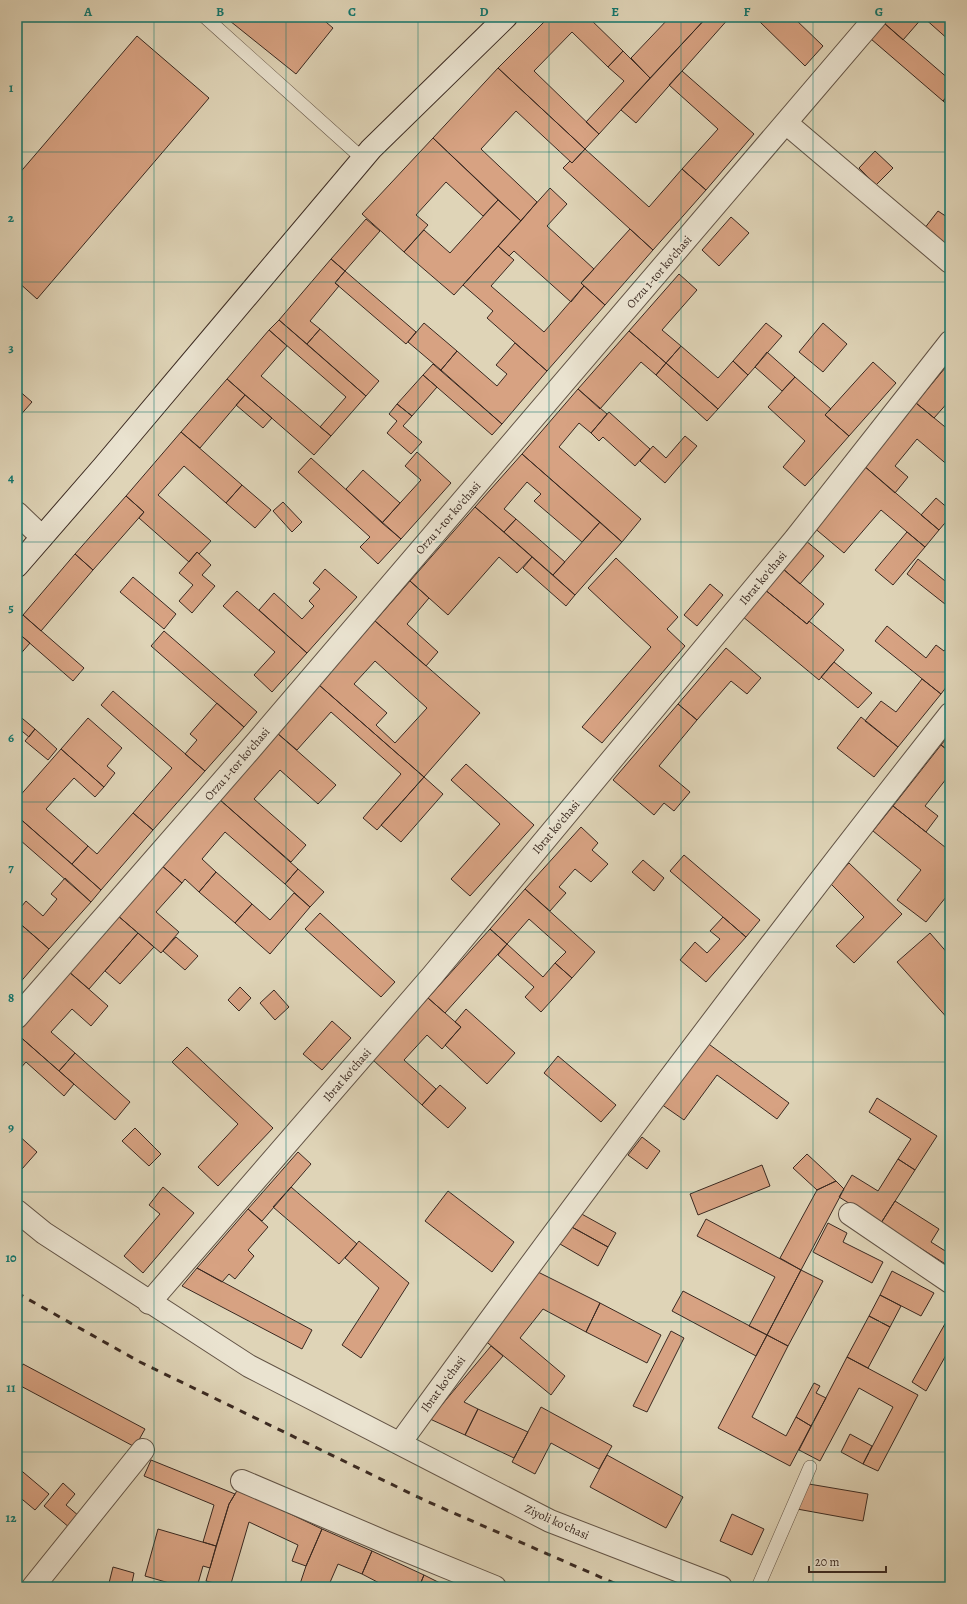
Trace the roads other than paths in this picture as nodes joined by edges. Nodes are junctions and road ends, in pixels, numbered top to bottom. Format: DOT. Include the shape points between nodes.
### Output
graph roads {
  1 [pos="204,17"];
  2 [pos="506,17"];
  3 [pos="876,17"];
  4 [pos="786,123"];
  5 [pos="363,159"];
  6 [pos="950,262"];
  7 [pos="950,342"];
  8 [pos="17,513"];
  9 [pos="42,537"];
  10 [pos="17,566"];
  11 [pos="950,714"];
  12 [pos="17,1017"];
  13 [pos="17,1211"];
  14 [pos="850,1214"];
  15 [pos="950,1282"];
  16 [pos="149,1303"];
  17 [pos="400,1443"];
  18 [pos="144,1450"];
  19 [pos="810,1467"];
  20 [pos="242,1481"];
  21 [pos="33,1587"];
  22 [pos="495,1587"];
  23 [pos="722,1587"];
  24 [pos="758,1587"];
  1 -- 5 [label="lane"];
  2 -- 5 [label="street"];
  3 -- 4 [label="street, Orzu 1-tor koʻchasi"];
  4 -- 6 [label="street"];
  4 -- 12 [label="street, Orzu 1-tor koʻchasi" via="248,752"];
  5 -- 9 [label="street"];
  7 -- 16 [label="street, Ibrat koʻchasi" via="795,539 452,952"];
  8 -- 9 [label="street"];
  9 -- 10 [label="street"];
  11 -- 17 [label="street, Ibrat koʻchasi" via="528,1268"];
  13 -- 16 [label="street, Ziyoli koʻchasi" via="44,1233"];
  14 -- 15 [label="street"];
  16 -- 17 [label="street, Ziyoli koʻchasi" via="249,1366"];
  17 -- 23 [label="street, Ziyoli koʻchasi" via="550,1521"];
  18 -- 21 [label="street"];
  19 -- 24 [label="lane"];
  20 -- 22 [label="street"];
}
